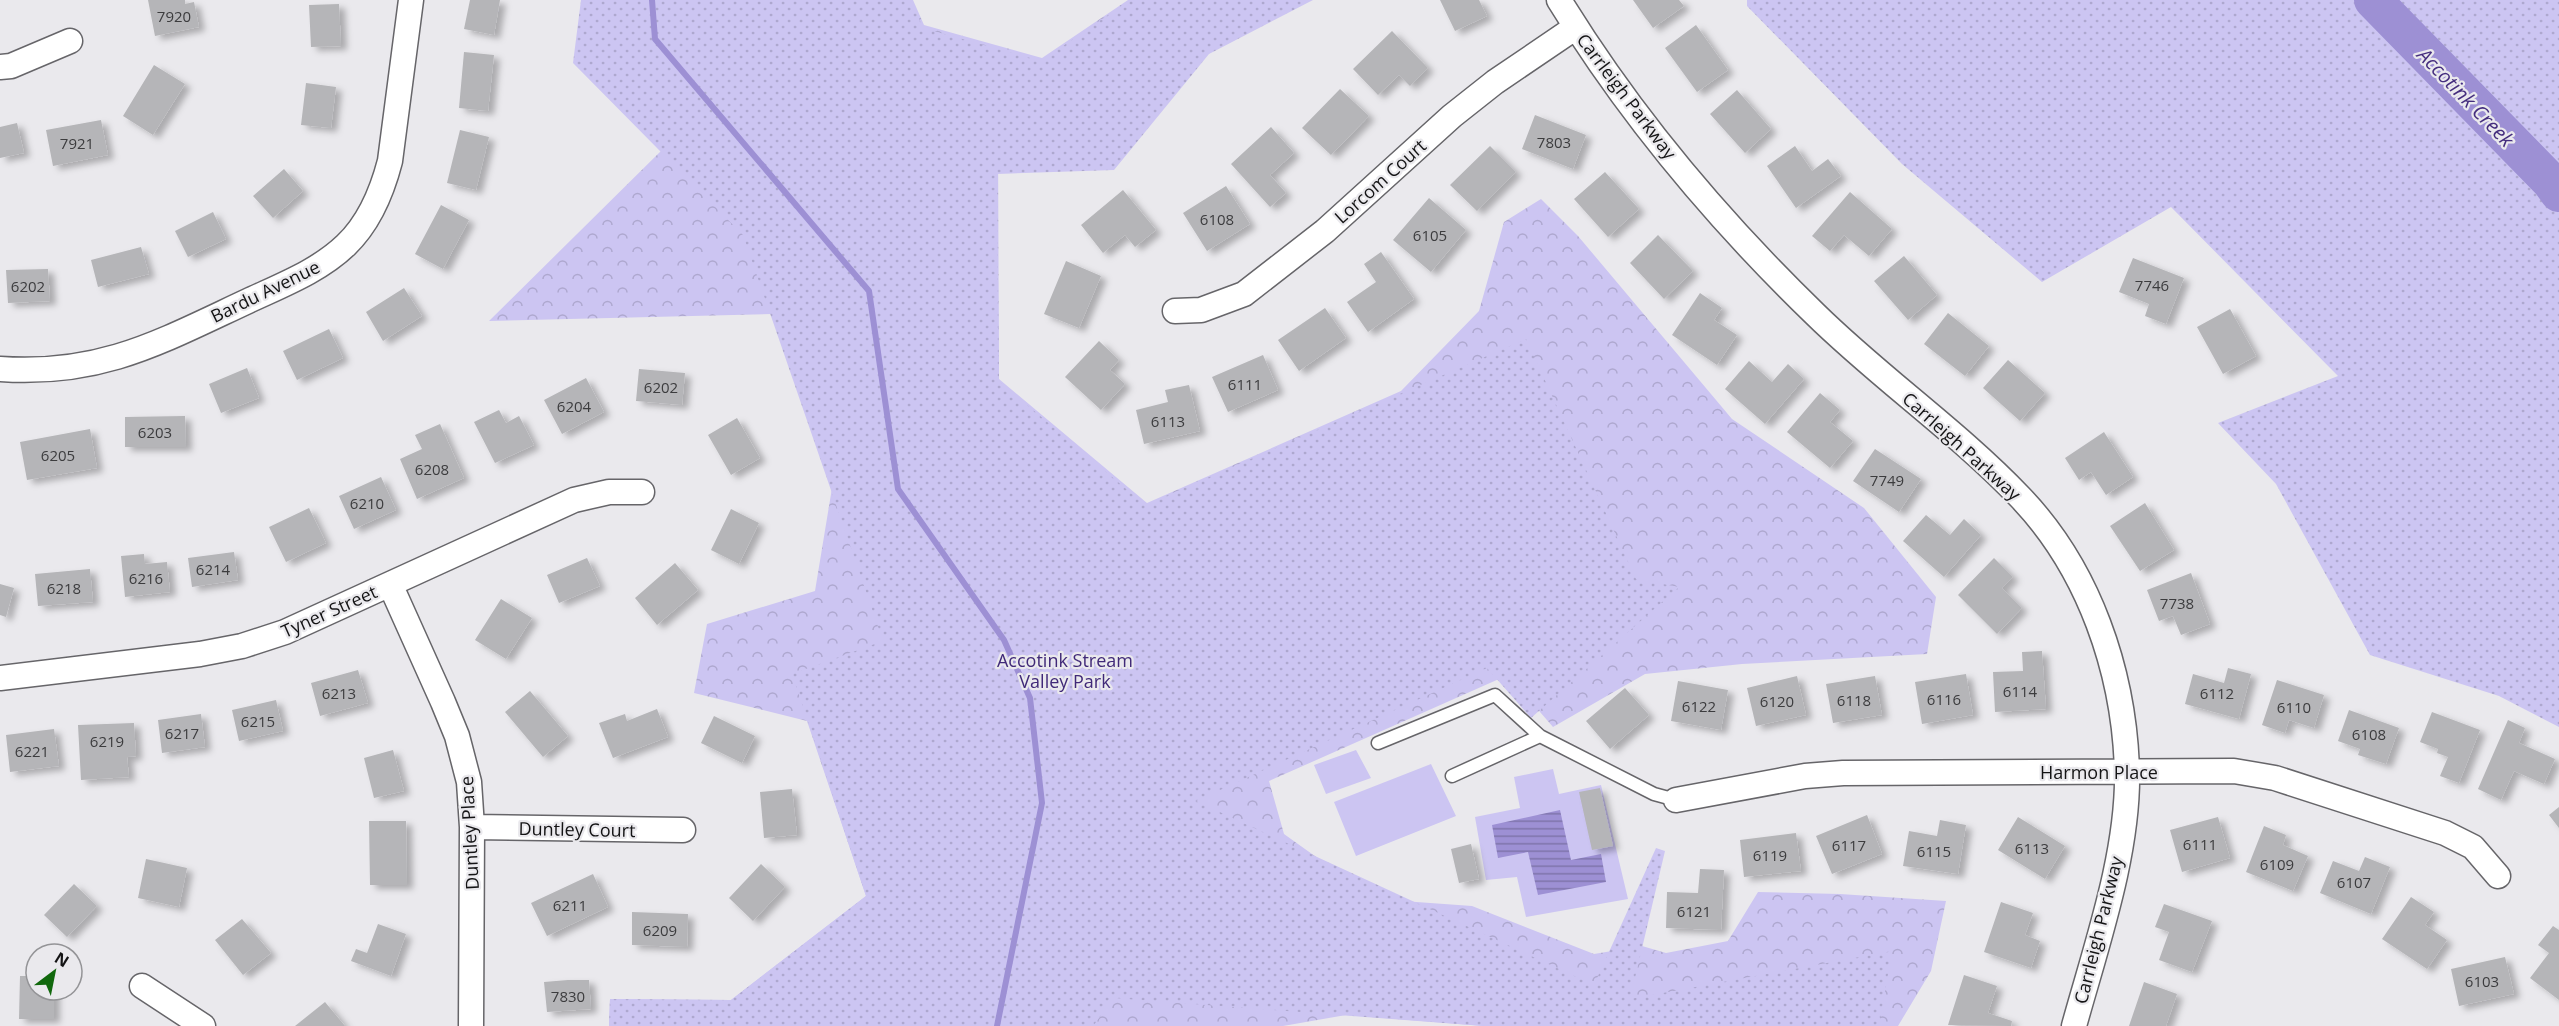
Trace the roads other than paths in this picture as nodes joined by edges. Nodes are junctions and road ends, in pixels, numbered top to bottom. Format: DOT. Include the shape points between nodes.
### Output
graph roads {
  1 [pos="411,0"];
  2 [pos="1559,0"];
  3 [pos="1576,27"];
  4 [pos="70,41"];
  5 [pos="0,67"];
  6 [pos="1174,311"];
  7 [pos="0,369"];
  8 [pos="642,492"];
  9 [pos="390,584"];
  10 [pos="0,678"];
  11 [pos="1540,736"];
  12 [pos="1378,743"];
  13 [pos="2127,772"];
  14 [pos="1452,776"];
  15 [pos="1676,800"];
  16 [pos="472,827"];
  17 [pos="683,830"];
  18 [pos="2499,876"];
  19 [pos="142,986"];
  20 [pos="203,1026"];
  21 [pos="471,1026"];
  22 [pos="2074,1026"];
  1 -- 7 [label="street, Bardu Avenue" via="388,169 378,200 347,244 324,264 298,278 118,358 63,369"];
  2 -- 3 [label="street, Carrleigh Parkway"];
  3 -- 6 [label="street, Lorcom Court" via="1452,116 1325,231 1244,294 1201,310"];
  3 -- 13 [label="street, Carrleigh Parkway" via="1682,170 1770,269 1878,372 1994,471 2043,525 2077,578 2106,645 2123,719"];
  4 -- 5 [label="street"];
  8 -- 9 [label="street, Tyner Street" via="609,492 574,500"];
  9 -- 10 [label="street, Tyner Street" via="285,632 242,646"];
  9 -- 16 [label="street, Duntley Place" via="457,736 469,782"];
  11 -- 12 [label="lane" via="1495,695"];
  11 -- 14 [label="lane"];
  11 -- 15 [label="lane" via="1654,794"];
  13 -- 15 [label="street, Harmon Place" via="1843,773 1805,776"];
  13 -- 18 [label="street, Harmon Place" via="2234,771 2275,778 2445,833 2473,847"];
  13 -- 22 [label="street, Carrleigh Parkway" via="2112,887"];
  16 -- 17 [label="street, Duntley Court"];
  16 -- 21 [label="street, Duntley Place"];
  19 -- 20 [label="street"];
}
